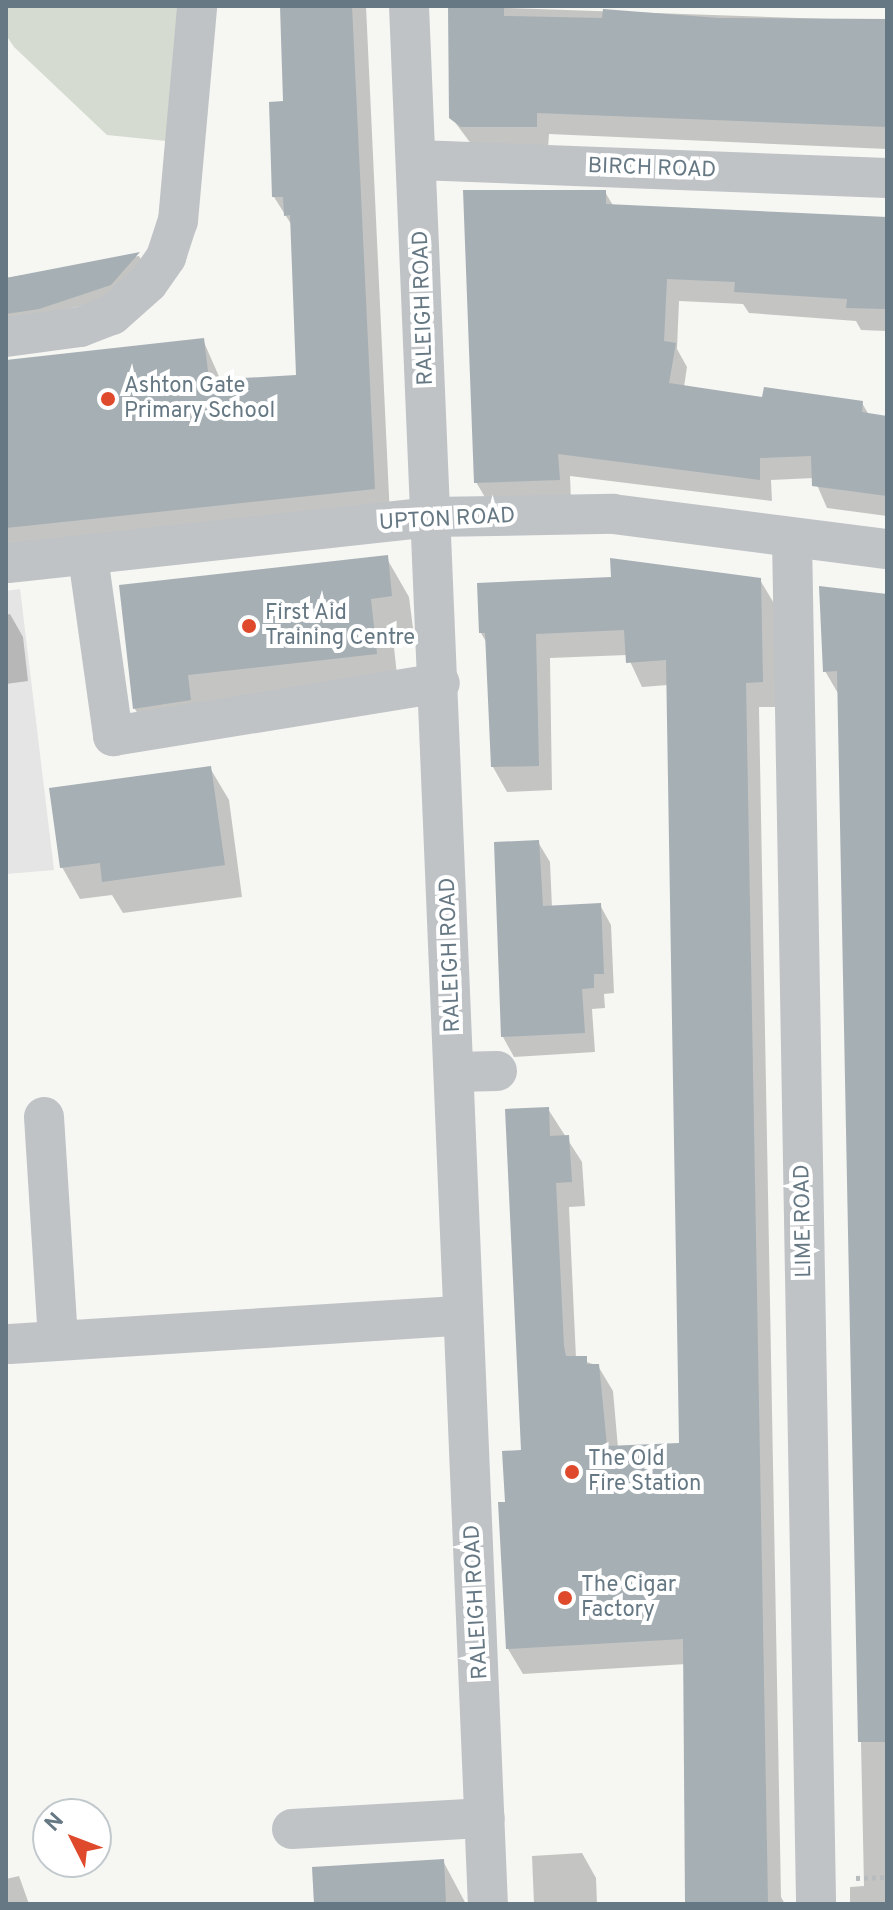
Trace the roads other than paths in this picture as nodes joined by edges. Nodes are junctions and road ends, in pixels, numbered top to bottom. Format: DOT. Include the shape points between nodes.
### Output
graph roads {
  1 [pos="197,6"];
  2 [pos="409,6"];
  3 [pos="418,160"];
  4 [pos="887,178"];
  5 [pos="6,337"];
  6 [pos="433,517"];
  7 [pos="792,538"];
  8 [pos="887,549"];
  9 [pos="88,557"];
  10 [pos="8,563"];
  11 [pos="440,683"];
  12 [pos="497,1071"];
  13 [pos="455,1072"];
  14 [pos="44,1117"];
  15 [pos="461,1316"];
  16 [pos="58,1341"];
  17 [pos="10,1344"];
  18 [pos="485,1818"];
  19 [pos="292,1829"];
  20 [pos="488,1904"];
  21 [pos="816,1904"];
  1 -- 5 [label="street" via="178,221 166,257 148,283 112,315 80,327"];
  2 -- 3 [label="street, RALEIGH ROAD"];
  3 -- 4 [label="street, BIRCH ROAD"];
  3 -- 6 [label="street, RALEIGH ROAD"];
  6 -- 7 [label="street, UPTON ROAD" via="613,514"];
  6 -- 9 [label="street, UPTON ROAD"];
  6 -- 11 [label="street, RALEIGH ROAD"];
  7 -- 8 [label="street, UPTON ROAD"];
  7 -- 21 [label="street, LIME ROAD"];
  9 -- 10 [label="street, UPTON ROAD"];
  9 -- 11 [label="street" via="113,736"];
  11 -- 13 [label="street, RALEIGH ROAD" via="463,804"];
  12 -- 13 [label="street"];
  13 -- 15 [label="street, RALEIGH ROAD"];
  14 -- 16 [label="street"];
  15 -- 16 [label="street"];
  15 -- 18 [label="street, RALEIGH ROAD"];
  16 -- 17 [label="street"];
  18 -- 19 [label="street"];
  18 -- 20 [label="street, RALEIGH ROAD"];
}
